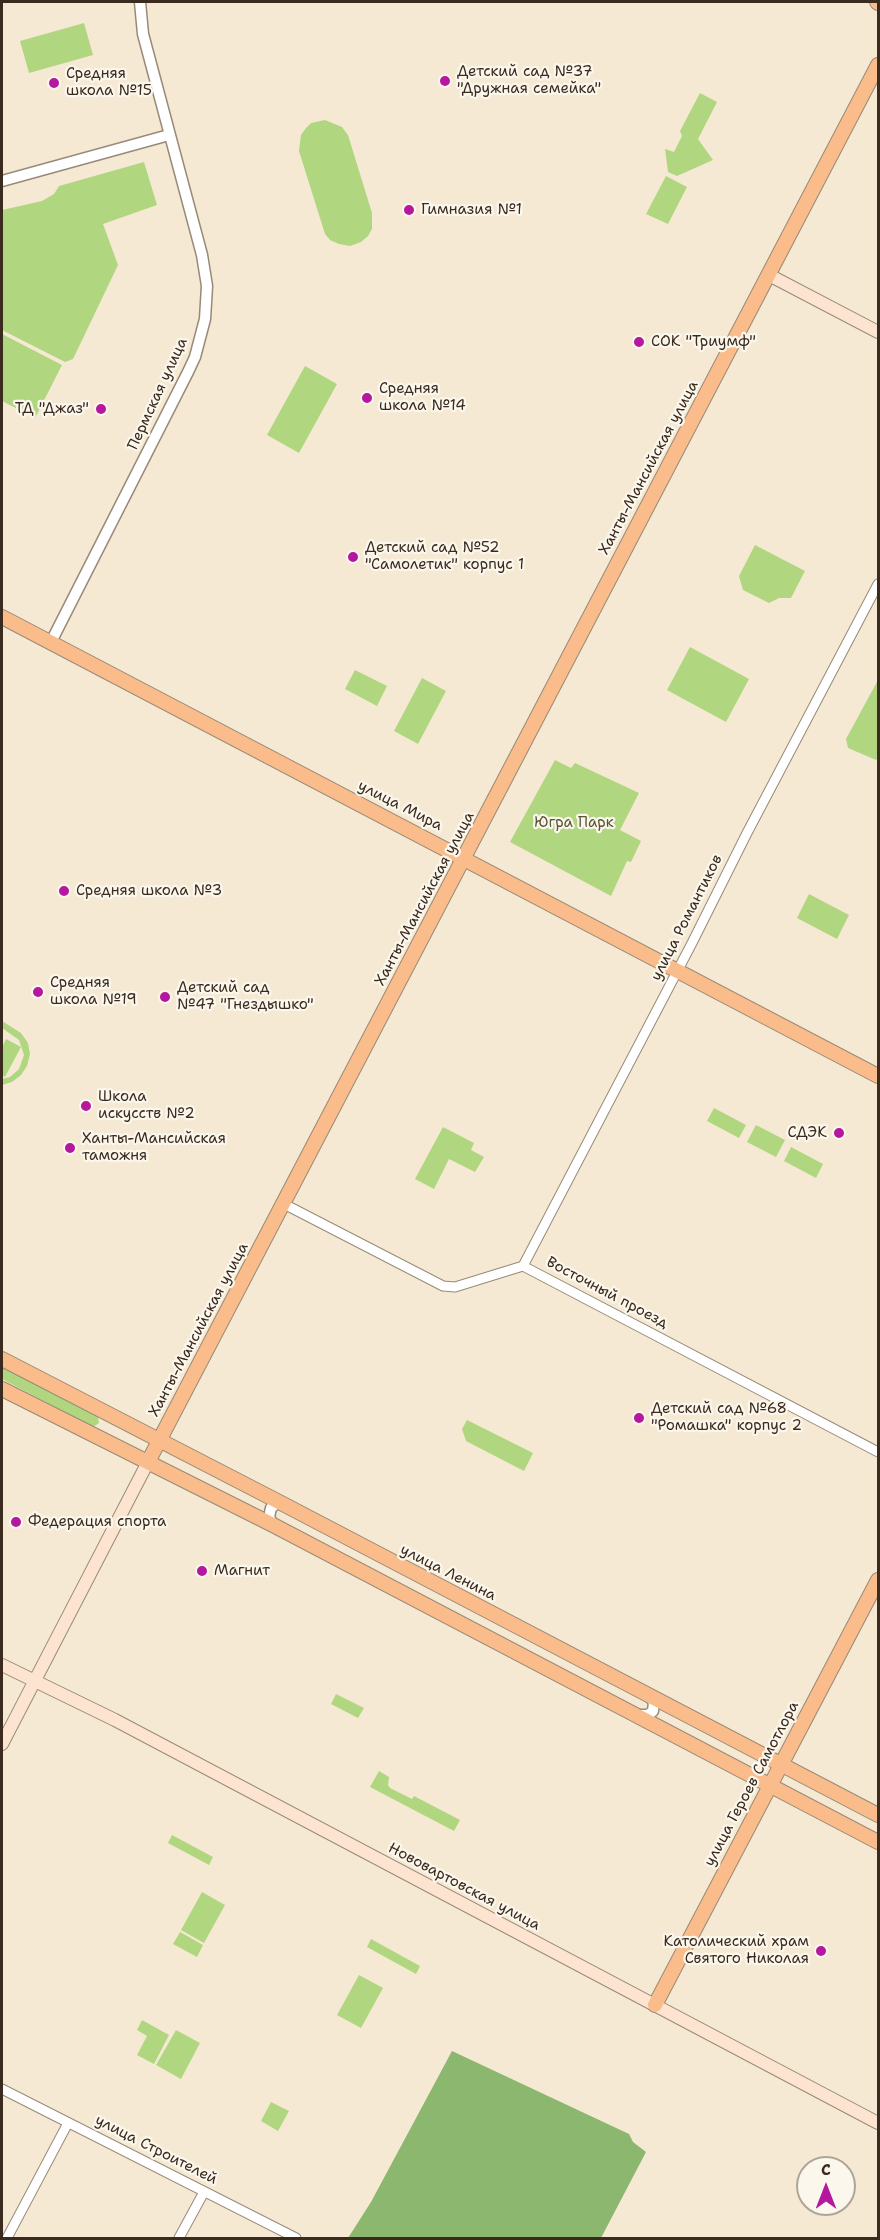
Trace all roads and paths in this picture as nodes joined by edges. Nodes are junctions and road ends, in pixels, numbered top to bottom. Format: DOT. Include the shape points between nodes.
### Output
graph roads {
  1 [pos="140,2"];
  2 [pos="878,67"];
  3 [pos="169,135"];
  4 [pos="2,181"];
  5 [pos="769,275"];
  6 [pos="879,332"];
  7 [pos="879,584"];
  8 [pos="2,617"];
  9 [pos="51,642"];
  10 [pos="465,858"];
  11 [pos="678,970"];
  12 [pos="879,1076"];
  13 [pos="284,1204"];
  14 [pos="523,1266"];
  15 [pos="2,1359"];
  16 [pos="2,1389"];
  17 [pos="96,1409"];
  18 [pos="86,1432"];
  19 [pos="159,1441"];
  20 [pos="879,1452"];
  21 [pos="148,1462"];
  22 [pos="283,1504"];
  23 [pos="273,1525"];
  24 [pos="879,1580"];
  25 [pos="2,1665"];
  26 [pos="35,1681"];
  27 [pos="648,1695"];
  28 [pos="638,1715"];
  29 [pos="2,1744"];
  30 [pos="781,1764"];
  31 [pos="770,1785"];
  32 [pos="879,1815"];
  33 [pos="879,1842"];
  34 [pos="655,2005"];
  35 [pos="2,2089"];
  36 [pos="68,2123"];
  37 [pos="879,2123"];
  38 [pos="204,2192"];
  39 [pos="6,2238"];
  40 [pos="178,2238"];
  41 [pos="296,2238"];
  1 -- 3 [label="street, Пермская улица" via="143,34"];
  2 -- 5 [label="main road, Ханты-Мансийская улица"];
  3 -- 4 [label="street"];
  3 -- 9 [label="street, Пермская улица" via="203,262 207,295 204,327 188,372"];
  5 -- 6 [label="main road"];
  5 -- 10 [label="main road, Ханты-Мансийская улица"];
  7 -- 11 [label="street, улица Романтиков"];
  8 -- 9 [label="main road, улица Мира"];
  9 -- 10 [label="main road, улица Мира"];
  10 -- 11 [label="main road, улица Мира"];
  10 -- 13 [label="main road, Ханты-Мансийская улица"];
  11 -- 12 [label="main road, улица Мира"];
  11 -- 14 [label="street, улица Романтиков"];
  13 -- 14 [label="street, Восточный проезд" via="443,1286 455,1287"];
  13 -- 19 [label="main road, Ханты-Мансийская улица"];
  14 -- 20 [label="street, Восточный проезд"];
  15 -- 17 [label="main road, улица Ленина"];
  16 -- 18 [label="main road"];
  17 -- 18 [label="main road" via="104,1418 103,1426 96,1432"];
  17 -- 19 [label="main road, улица Ленина"];
  18 -- 21 [label="main road"];
  19 -- 21 [label="main road, Ханты-Мансийская улица"];
  19 -- 22 [label="main road, улица Ленина"];
  21 -- 23 [label="main road"];
  21 -- 26 [label="main road, Ханты-Мансийская улица"];
  22 -- 23 [label="street" via="271,1508 269,1517"];
  22 -- 27 [label="main road, улица Ленина"];
  23 -- 28 [label="main road"];
  24 -- 30 [label="main road, улица Героев Самотлора"];
  25 -- 26 [label="main road, Нововартовская улица"];
  26 -- 29 [label="main road, Ханты-Мансийская улица"];
  26 -- 34 [label="main road, Нововартовская улица"];
  27 -- 28 [label="street" via="654,1702 653,1710 648,1715"];
  27 -- 30 [label="main road, улица Ленина"];
  28 -- 31 [label="main road"];
  30 -- 31 [label="main road, улица Героев Самотлора"];
  30 -- 32 [label="main road, улица Ленина"];
  31 -- 33 [label="main road"];
  31 -- 34 [label="main road, улица Героев Самотлора"];
  34 -- 37 [label="main road, Нововартовская улица"];
  35 -- 36 [label="street, улица Строителей"];
  36 -- 38 [label="street, улица Строителей"];
  36 -- 39 [label="street"];
  38 -- 40 [label="street"];
  38 -- 41 [label="street, улица Строителей"];
}
